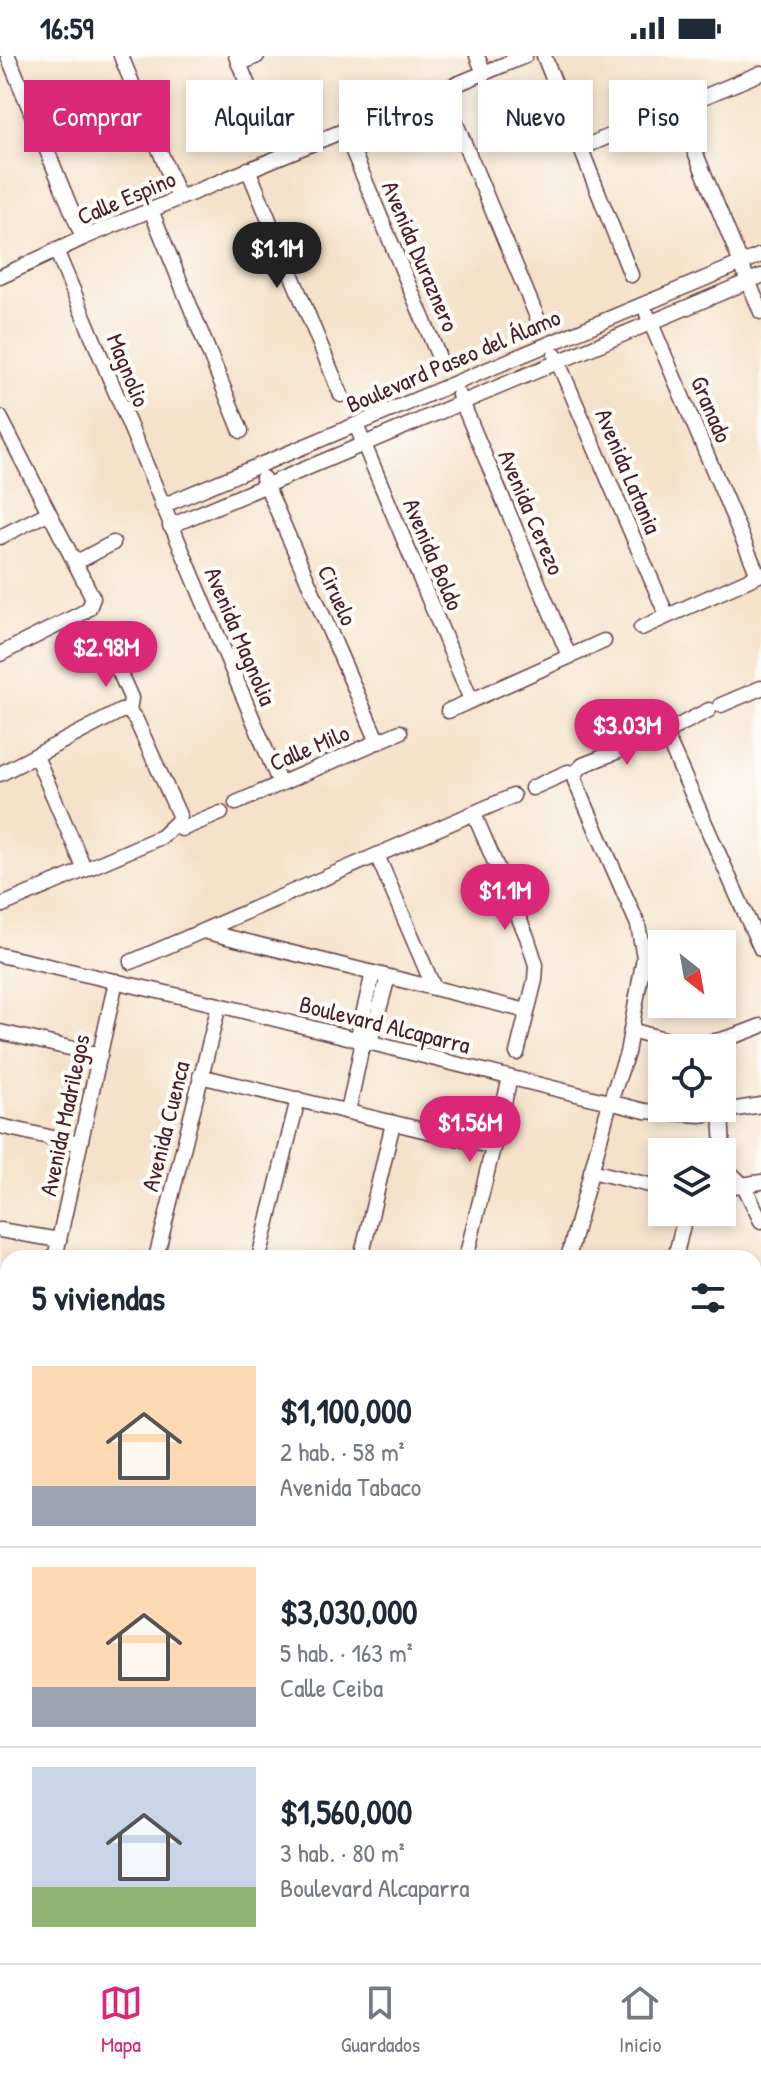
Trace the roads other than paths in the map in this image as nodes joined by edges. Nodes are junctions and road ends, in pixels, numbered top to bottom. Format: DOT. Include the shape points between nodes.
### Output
graph roads {
  1 [pos="8,56"];
  2 [pos="121,56"];
  3 [pos="257,56"];
  4 [pos="477,56"];
  5 [pos="525,56"];
  6 [pos="544,56"];
  7 [pos="238,60"];
  8 [pos="484,73"];
  9 [pos="761,73"];
  10 [pos="246,80"];
  11 [pos="554,80"];
  12 [pos="462,82"];
  13 [pos="707,96"];
  14 [pos="339,132"];
  15 [pos="462,138"];
  16 [pos="353,152"];
  17 [pos="583,152"];
  18 [pos="695,152"];
  19 [pos="248,169"];
  20 [pos="179,198"];
  21 [pos="151,210"];
  22 [pos="83,238"];
  23 [pos="56,250"];
  24 [pos="761,255"];
  25 [pos="741,263"];
  26 [pos="6,274"];
  27 [pos="631,275"];
  28 [pos="755,279"];
  29 [pos="643,305"];
  30 [pos="761,312"];
  31 [pos="537,317"];
  32 [pos="651,323"];
  33 [pos="550,343"];
  34 [pos="438,355"];
  35 [pos="558,362"];
  36 [pos="454,384"];
  37 [pos="341,395"];
  38 [pos="462,403"];
  39 [pos="0,419"];
  40 [pos="356,425"];
  41 [pos="241,431"];
  42 [pos="365,444"];
  43 [pos="257,466"];
  44 [pos="266,486"];
  45 [pos="162,506"];
  46 [pos="48,513"];
  47 [pos="170,526"];
  48 [pos="0,537"];
  49 [pos="113,543"];
  50 [pos="75,563"];
  51 [pos="760,575"];
  52 [pos="667,616"];
  53 [pos="641,628"];
  54 [pos="604,641"];
  55 [pos="0,654"];
  56 [pos="569,656"];
  57 [pos="115,662"];
  58 [pos="761,688"];
  59 [pos="471,700"];
  60 [pos="129,711"];
  61 [pos="448,711"];
  62 [pos="400,732"];
  63 [pos="662,734"];
  64 [pos="378,742"];
  65 [pos="36,756"];
  66 [pos="575,773"];
  67 [pos="0,774"];
  68 [pos="280,784"];
  69 [pos="532,788"];
  70 [pos="513,796"];
  71 [pos="236,803"];
  72 [pos="221,813"];
  73 [pos="474,814"];
  74 [pos="175,826"];
  75 [pos="377,855"];
  76 [pos="85,870"];
  77 [pos="0,906"];
  78 [pos="203,931"];
  79 [pos="761,949"];
  80 [pos="0,955"];
  81 [pos="131,962"];
  82 [pos="380,975"];
  83 [pos="116,981"];
  84 [pos="434,988"];
  85 [pos="219,1005"];
  86 [pos="527,1011"];
  87 [pos="761,1026"];
  88 [pos="631,1030"];
  89 [pos="0,1032"];
  90 [pos="363,1041"];
  91 [pos="517,1053"];
  92 [pos="100,1055"];
  93 [pos="200,1076"];
  94 [pos="510,1078"];
  95 [pos="298,1099"];
  96 [pos="610,1102"];
  97 [pos="761,1105"];
  98 [pos="736,1109"];
  99 [pos="648,1110"];
  100 [pos="348,1112"];
  101 [pos="393,1123"];
  102 [pos="0,1126"];
  103 [pos="80,1144"];
  104 [pos="493,1147"];
  105 [pos="591,1171"];
  106 [pos="736,1179"];
  107 [pos="761,1182"];
  108 [pos="648,1185"];
  109 [pos="744,1186"];
  110 [pos="736,1187"];
  111 [pos="761,1221"];
  112 [pos="683,1226"];
  113 [pos="0,1230"];
  114 [pos="59,1240"];
  115 [pos="57,1250"];
  116 [pos="158,1250"];
  117 [pos="261,1250"];
  118 [pos="363,1250"];
  119 [pos="468,1250"];
  120 [pos="570,1250"];
  121 [pos="677,1250"];
  1 -- 22 [label="street"];
  2 -- 20 [label="street"];
  3 -- 7 [label="street"];
  4 -- 8 [label="street"];
  5 -- 8 [label="street, Calle Espino"];
  6 -- 11 [label="street"];
  7 -- 10 [label="street"];
  8 -- 12 [label="street, Calle Espino"];
  9 -- 13 [label="street"];
  14 -- 19 [label="street, Calle Espino"];
  15 -- 31 [label="street"];
  16 -- 34 [label="street, Avenida Duraznero"];
  17 -- 27 [label="street"];
  18 -- 25 [label="street"];
  19 -- 20 [label="street, Calle Espino"];
  19 -- 37 [label="street"];
  20 -- 21 [label="street, Calle Espino"];
  21 -- 22 [label="street, Calle Espino"];
  21 -- 41 [label="street"];
  22 -- 23 [label="street, Calle Espino"];
  23 -- 26 [label="street, Calle Espino"];
  23 -- 45 [label="street, Magnolio"];
  24 -- 25 [label="street, Boulevard Paseo del Álamo"];
  25 -- 28 [label="street"];
  25 -- 29 [label="street, Boulevard Paseo del Álamo"];
  28 -- 30 [label="street"];
  28 -- 32 [label="street, Boulevard Paseo del Álamo"];
  29 -- 32 [label="street, Granado"];
  29 -- 33 [label="street, Boulevard Paseo del Álamo"];
  32 -- 35 [label="street, Boulevard Paseo del Álamo"];
  32 -- 51 [label="street, Granado"];
  33 -- 35 [label="street, Avenida Latania"];
  33 -- 36 [label="street, Boulevard Paseo del Álamo"];
  35 -- 38 [label="street, Boulevard Paseo del Álamo"];
  35 -- 52 [label="street, Avenida Latania"];
  36 -- 38 [label="street, Avenida Cerezo"];
  36 -- 40 [label="street, Boulevard Paseo del Álamo"];
  38 -- 42 [label="street, Boulevard Paseo del Álamo"];
  38 -- 56 [label="street, Avenida Cerezo"];
  39 -- 46 [label="street"];
  40 -- 42 [label="street, Avenida Boldo"];
  40 -- 43 [label="street, Boulevard Paseo del Álamo"];
  42 -- 44 [label="street, Boulevard Paseo del Álamo"];
  42 -- 59 [label="street, Avenida Boldo"];
  43 -- 44 [label="street, Ciruelo"];
  43 -- 45 [label="street, Boulevard Paseo del Álamo"];
  44 -- 47 [label="street, Boulevard Paseo del Álamo"];
  44 -- 64 [label="street, Ciruelo"];
  45 -- 47 [label="street, Avenida Magnolia"];
  46 -- 48 [label="street"];
  46 -- 50 [label="street"];
  47 -- 68 [label="street, Avenida Magnolia"];
  49 -- 50 [label="street"];
  50 -- 55 [label="street" via="92,595 89,608"];
  51 -- 52 [label="street"];
  52 -- 53 [label="street"];
  54 -- 56 [label="street"];
  56 -- 59 [label="street"];
  57 -- 60 [label="street" via="131,698"];
  58 -- 63 [label="street"];
  59 -- 61 [label="street"];
  60 -- 65 [label="street"];
  60 -- 74 [label="street" via="179,815"];
  62 -- 64 [label="street, Calle Milo"];
  63 -- 66 [label="street" via="583,765"];
  63 -- 79 [label="street"];
  64 -- 68 [label="street, Calle Milo"];
  65 -- 67 [label="street"];
  65 -- 76 [label="street"];
  66 -- 69 [label="street"];
  66 -- 88 [label="street" via="642,937 644,957"];
  68 -- 71 [label="street, Calle Milo"];
  70 -- 73 [label="street"];
  72 -- 74 [label="street" via="182,829"];
  73 -- 75 [label="street"];
  73 -- 86 [label="street" via="536,965"];
  74 -- 76 [label="street"];
  75 -- 78 [label="street"];
  75 -- 84 [label="street"];
  76 -- 77 [label="street"];
  78 -- 81 [label="street"];
  78 -- 82 [label="street"];
  80 -- 83 [label="street, Boulevard Alcaparra"];
  82 -- 84 [label="street"];
  82 -- 90 [label="street"];
  83 -- 85 [label="street, Boulevard Alcaparra"];
  83 -- 92 [label="street, Avenida Madrilegos"];
  84 -- 86 [label="street"];
  85 -- 90 [label="street, Boulevard Alcaparra"];
  85 -- 93 [label="street, Avenida Cuenca"];
  86 -- 91 [label="street"];
  87 -- 88 [label="street" via="701,1045"];
  88 -- 96 [label="street"];
  89 -- 92 [label="street"];
  90 -- 94 [label="street, Boulevard Alcaparra"];
  90 -- 100 [label="street"];
  92 -- 103 [label="street, Avenida Madrilegos"];
  93 -- 95 [label="street"];
  93 -- 116 [label="street, Avenida Cuenca"];
  94 -- 96 [label="street, Boulevard Alcaparra"];
  94 -- 104 [label="street"];
  95 -- 100 [label="street"];
  95 -- 117 [label="street"];
  96 -- 99 [label="street, Boulevard Alcaparra"];
  96 -- 105 [label="street"];
  97 -- 98 [label="street, Boulevard Alcaparra"];
  100 -- 101 [label="street"];
  101 -- 104 [label="street"];
  101 -- 118 [label="street"];
  102 -- 103 [label="street"];
  103 -- 114 [label="street, Avenida Madrilegos"];
  104 -- 119 [label="street"];
  105 -- 108 [label="street"];
  105 -- 120 [label="street"];
  106 -- 109 [label="street"];
  107 -- 109 [label="street"];
  109 -- 110 [label="street"];
  109 -- 111 [label="street"];
  112 -- 121 [label="street"];
  113 -- 114 [label="street"];
  114 -- 115 [label="street, Avenida Madrilegos"];
}
